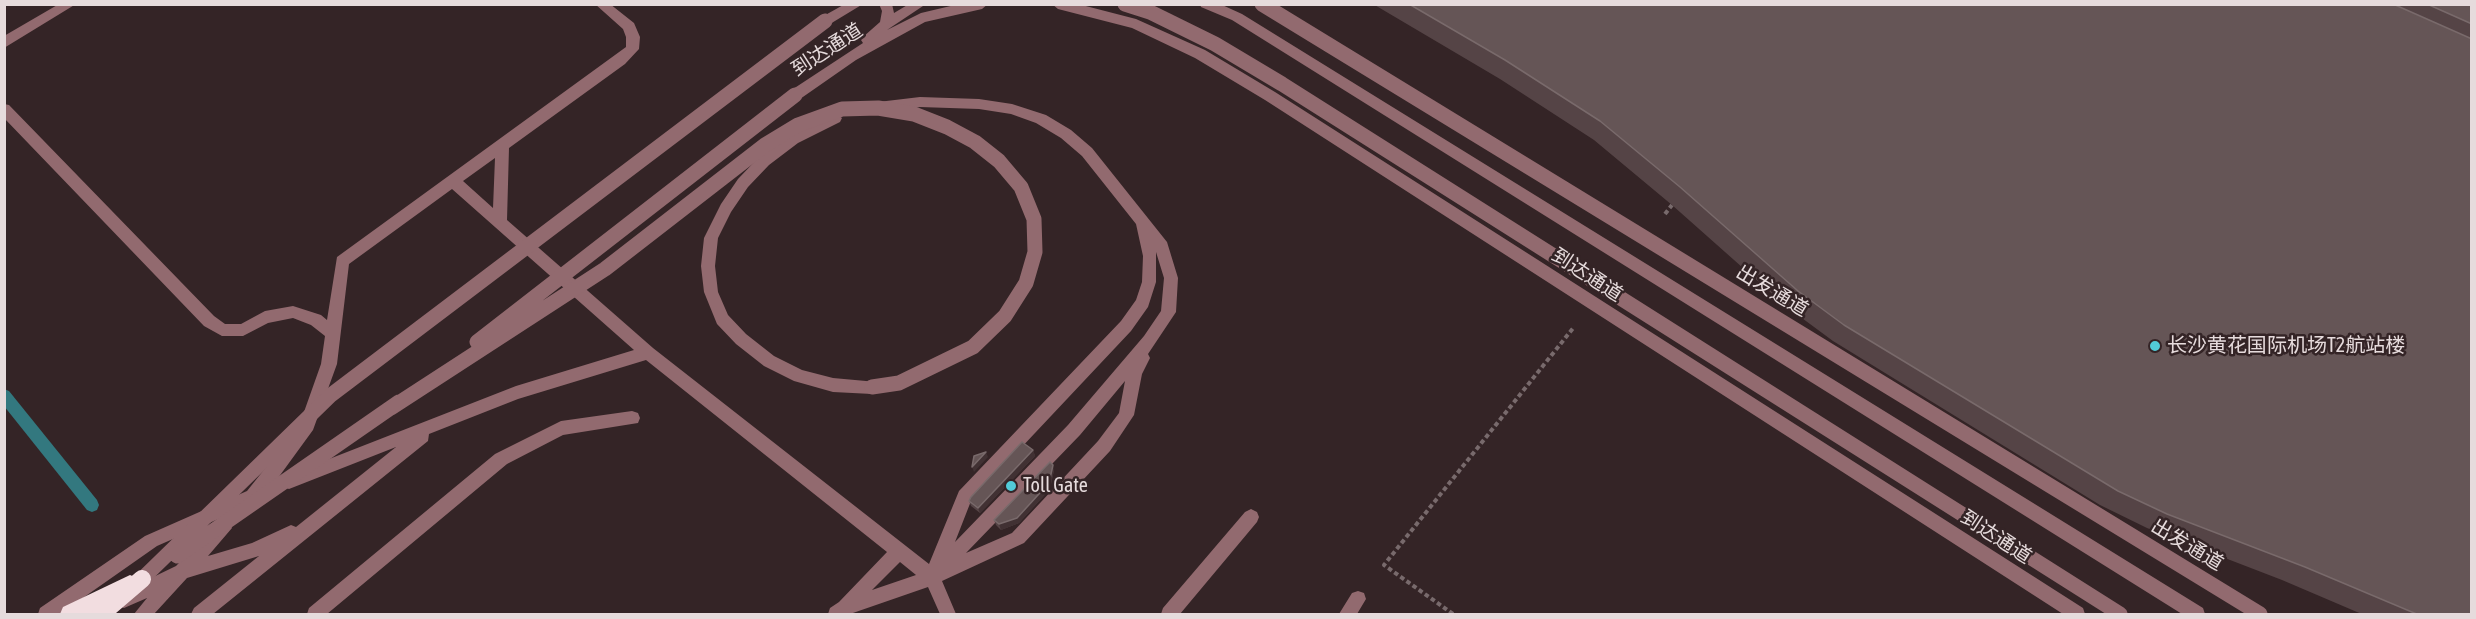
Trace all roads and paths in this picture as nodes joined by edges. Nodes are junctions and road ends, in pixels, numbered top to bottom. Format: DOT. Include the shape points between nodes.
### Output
graph roads {
  1 [pos="70,4"];
  2 [pos="601,4"];
  3 [pos="857,4"];
  4 [pos="885,4"];
  5 [pos="920,4"];
  6 [pos="982,4"];
  7 [pos="1058,4"];
  8 [pos="1125,4"];
  9 [pos="1206,4"];
  10 [pos="1262,4"];
  11 [pos="886,24"];
  12 [pos="4,43"];
  13 [pos="851,56"];
  14 [pos="4,109"];
  15 [pos="502,145"];
  16 [pos="453,181"];
  17 [pos="1672,205"];
  18 [pos="1665,214"];
  19 [pos="1141,217"];
  20 [pos="500,221"];
  21 [pos="1575,325"];
  22 [pos="333,334"];
  23 [pos="1149,341"];
  24 [pos="648,353"];
  25 [pos="391,408"];
  26 [pos="632,418"];
  27 [pos="444,420"];
  28 [pos="257,495"];
  29 [pos="1251,517"];
  30 [pos="317,520"];
  31 [pos="899,551"];
  32 [pos="182,572"];
  33 [pos="932,577"];
  34 [pos="142,579"];
  35 [pos="1358,599"];
  36 [pos="839,612"];
  37 [pos="46,615"];
  38 [pos="70,615"];
  39 [pos="88,615"];
  40 [pos="99,615"];
  41 [pos="113,615"];
  42 [pos="143,615"];
  43 [pos="200,615"];
  44 [pos="315,615"];
  45 [pos="948,615"];
  46 [pos="1169,615"];
  47 [pos="1347,615"];
  48 [pos="1453,615"];
  49 [pos="2077,615"];
  50 [pos="2120,615"];
  51 [pos="2197,615"];
  52 [pos="2260,615"];
  1 -- 12 [label="street"];
  2 -- 15 [label="street" via="629,26 632,49"];
  3 -- 34 [label="street, bridge" via="825,21 331,395"];
  4 -- 11 [label="street"];
  5 -- 11 [label="street"];
  6 -- 13 [label="street, 到达通道" via="921,18"];
  7 -- 49 [label="street, 到达通道" via="1136,24 1210,60"];
  8 -- 50 [label="street, bridge" via="1215,44 1282,84"];
  9 -- 51 [label="street" via="1237,17"];
  10 -- 52 [label="street, 出发通道, bridge"];
  11 -- 13 [label="street"];
  13 -- 25 [label="street, 到达通道, bridge" via="795,95"];
  14 -- 22 [label="street" via="222,330 243,330 265,317 293,312 316,320"];
  15 -- 16 [label="street"];
  15 -- 20 [label="street"];
  16 -- 20 [label="street"];
  16 -- 22 [label="street" via="342,261"];
  17 -- 18 [label="path"];
  19 -- 23 [label="street" via="1162,246 1171,278 1168,312"];
  19 -- 25 [label="street, bridge" via="1080,146 1041,119 1012,109 920,102 887,105 858,110 825,122 793,138 743,183 711,238 708,266 711,292 722,318 769,361 799,376 833,385 872,387 899,383 973,347 1005,316 1026,283 1035,252 1034,219 1021,187 999,161 975,142 914,114 878,108 842,110 798,125 765,145 605,269"];
  19 -- 33 [label="street" via="1150,256 1143,303 1126,326 964,496"];
  20 -- 24 [label="street"];
  21 -- 48 [label="path" via="1384,565"];
  22 -- 28 [label="street" via="329,364 305,430"];
  23 -- 33 [label="street" via="1074,429"];
  23 -- 33 [label="street" via="1134,374 1126,415 1104,446 1018,538"];
  24 -- 27 [label="street" via="516,393"];
  24 -- 31 [label="street"];
  25 -- 34 [label="street, bridge"];
  26 -- 44 [label="street" via="561,428 501,459"];
  27 -- 28 [label="street"];
  27 -- 30 [label="street"];
  28 -- 32 [label="street"];
  28 -- 37 [label="street" via="151,541"];
  29 -- 46 [label="street"];
  30 -- 32 [label="street" via="255,550"];
  30 -- 43 [label="street"];
  31 -- 33 [label="street"];
  31 -- 36 [label="street"];
  32 -- 40 [label="street"];
  32 -- 42 [label="street"];
  33 -- 36 [label="street"];
  33 -- 45 [label="street"];
  34 -- 38 [label="highway, bridge"];
  34 -- 39 [label="highway, bridge"];
  34 -- 40 [label="highway, bridge"];
  34 -- 41 [label="highway, bridge"];
  35 -- 47 [label="street"];
}
